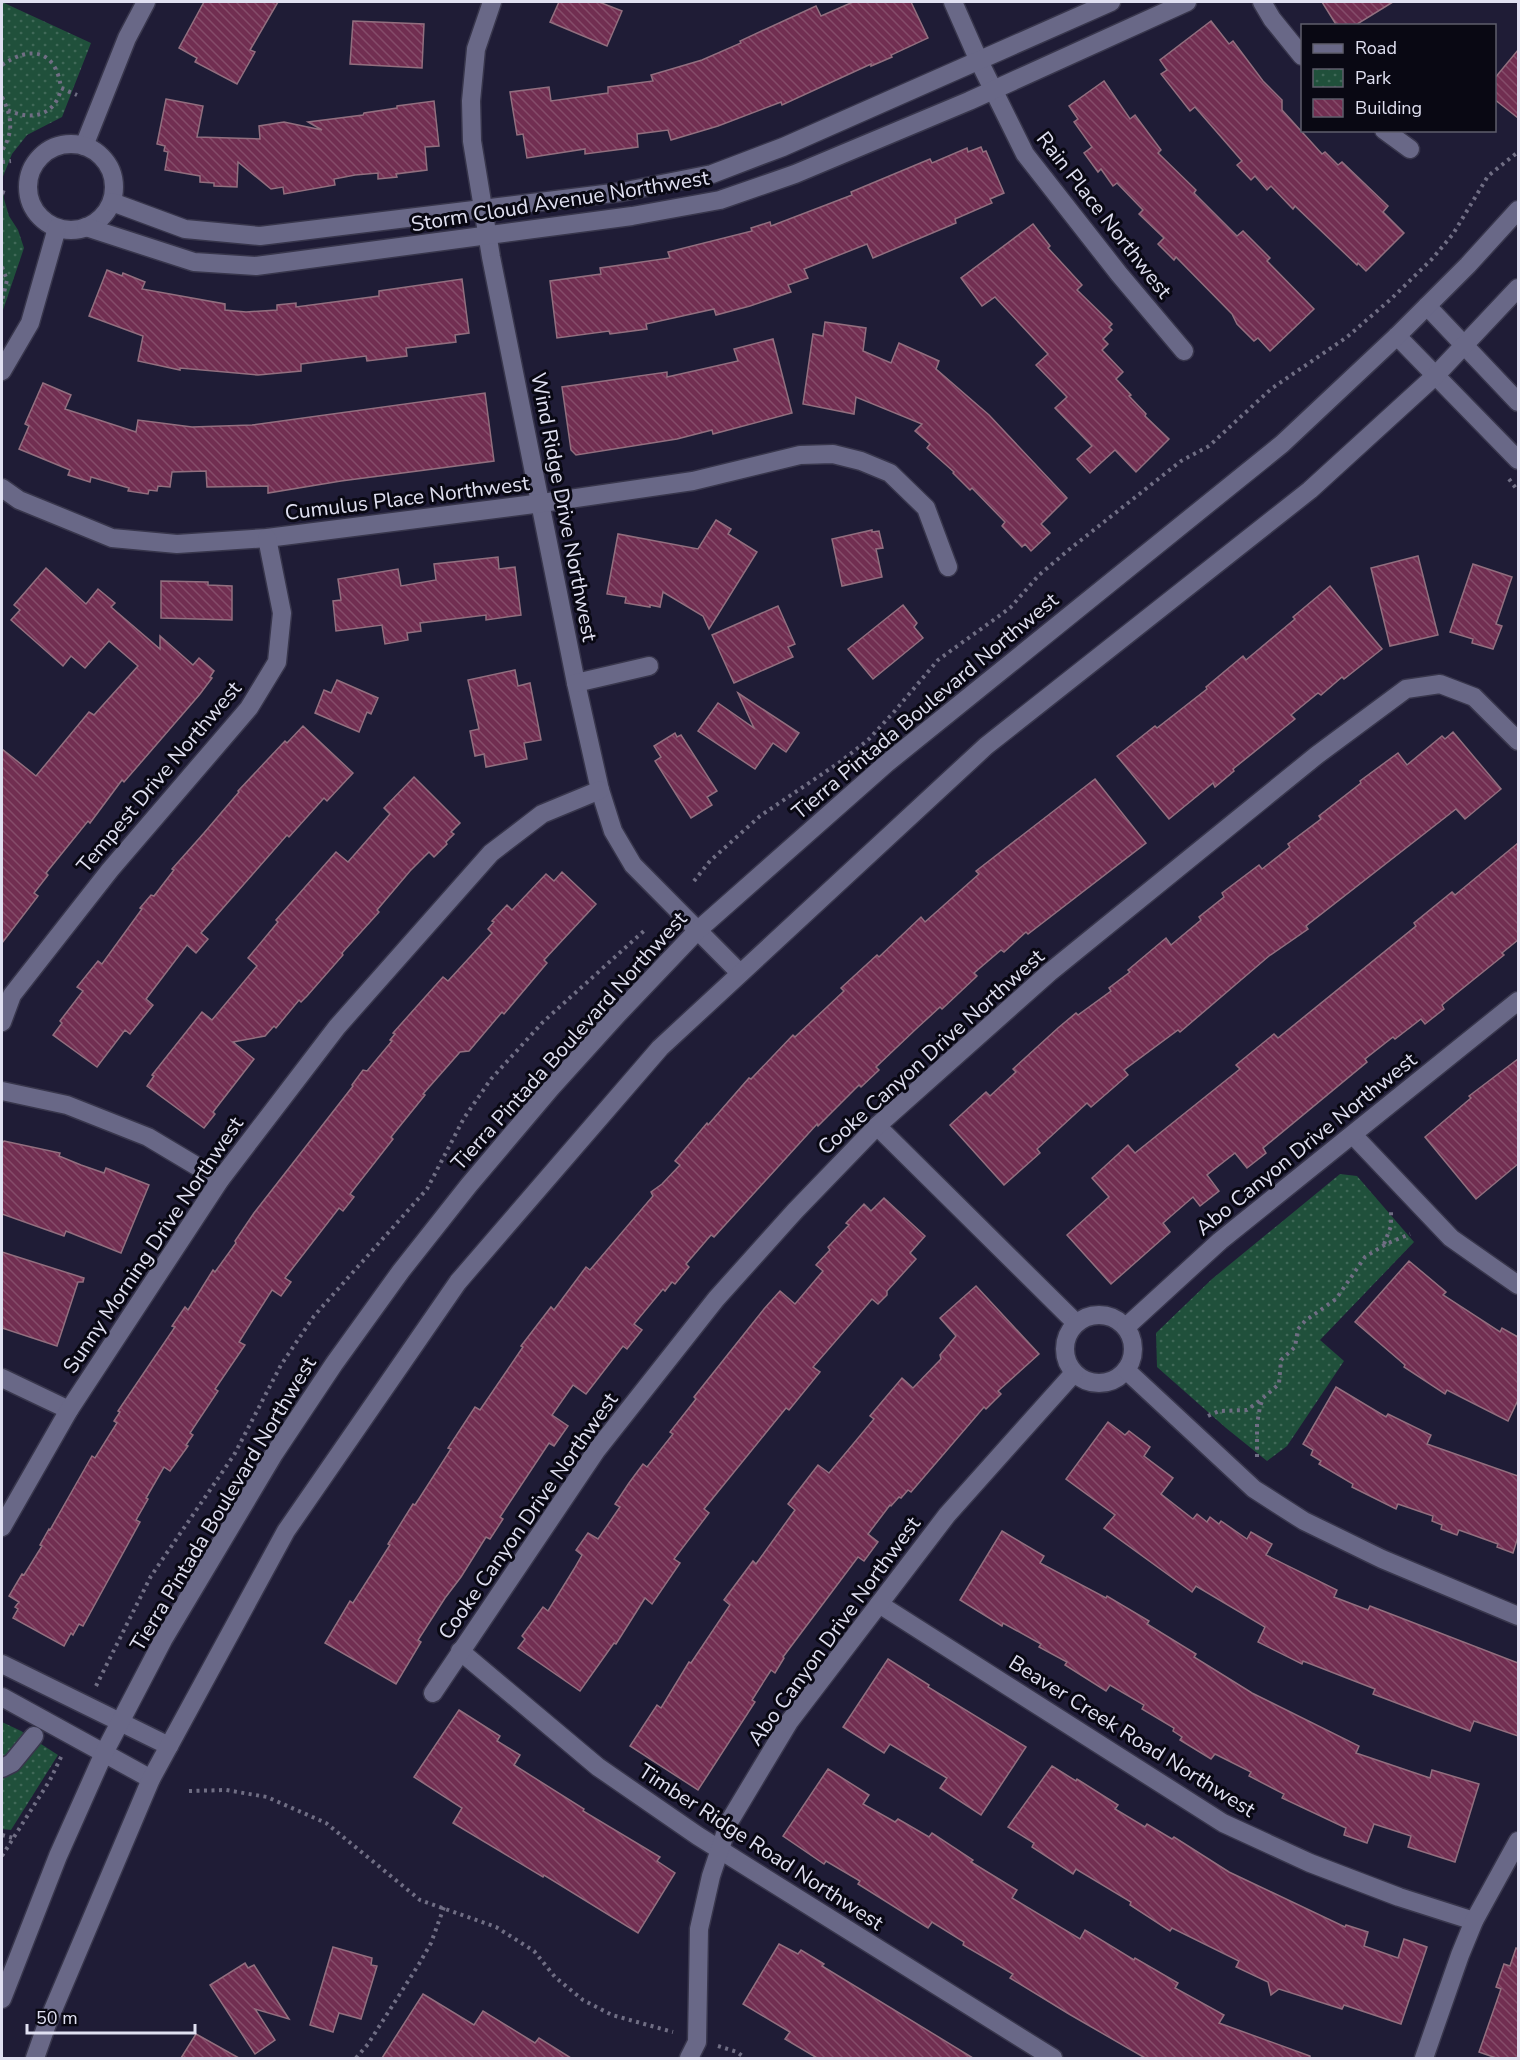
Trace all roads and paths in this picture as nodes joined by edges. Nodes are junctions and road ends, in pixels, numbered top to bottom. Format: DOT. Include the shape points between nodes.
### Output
graph roads {
  1 [pos="147,2"];
  2 [pos="492,2"];
  3 [pos="953,2"];
  4 [pos="1111,2"];
  5 [pos="1187,2"];
  6 [pos="1262,2"];
  7 [pos="1301,55"];
  8 [pos="979,61"];
  9 [pos="3,64"];
  10 [pos="2,70"];
  11 [pos="61,88"];
  12 [pos="993,90"];
  13 [pos="77,95"];
  14 [pos="2,97"];
  15 [pos="8,110"];
  16 [pos="1387,132"];
  17 [pos="84,146"];
  18 [pos="1410,149"];
  19 [pos="2,151"];
  20 [pos="1518,152"];
  21 [pos="11,161"];
  22 [pos="2,162"];
  23 [pos="112,202"];
  24 [pos="483,209"];
  25 [pos="1518,210"];
  26 [pos="86,227"];
  27 [pos="57,228"];
  28 [pos="488,237"];
  29 [pos="2,267"];
  30 [pos="5,288"];
  31 [pos="1518,288"];
  32 [pos="13,292"];
  33 [pos="2,300"];
  34 [pos="1427,306"];
  35 [pos="1397,336"];
  36 [pos="1464,345"];
  37 [pos="1184,351"];
  38 [pos="2,371"];
  39 [pos="1436,375"];
  40 [pos="1518,402"];
  41 [pos="1518,460"];
  42 [pos="2,488"];
  43 [pos="542,503"];
  44 [pos="267,538"];
  45 [pos="948,567"];
  46 [pos="649,666"];
  47 [pos="576,683"];
  48 [pos="1518,741"];
  49 [pos="600,790"];
  50 [pos="694,880"];
  51 [pos="646,929"];
  52 [pos="697,931"];
  53 [pos="740,973"];
  54 [pos="1518,1001"];
  55 [pos="2,1022"];
  56 [pos="2,1091"];
  57 [pos="877,1126"];
  58 [pos="1353,1135"];
  59 [pos="220,1180"];
  60 [pos="1391,1212"];
  61 [pos="1410,1234"];
  62 [pos="1384,1244"];
  63 [pos="1518,1285"];
  64 [pos="1076,1323"];
  65 [pos="1126,1327"];
  66 [pos="1126,1370"];
  67 [pos="1074,1373"];
  68 [pos="2,1378"];
  69 [pos="1263,1398"];
  70 [pos="69,1410"];
  71 [pos="1208,1416"];
  72 [pos="1257,1457"];
  73 [pos="2,1527"];
  74 [pos="879,1604"];
  75 [pos="1518,1616"];
  76 [pos="460,1651"];
  77 [pos="2,1664"];
  78 [pos="96,1686"];
  79 [pos="433,1693"];
  80 [pos="2,1697"];
  81 [pos="121,1722"];
  82 [pos="34,1736"];
  83 [pos="169,1746"];
  84 [pos="63,1753"];
  85 [pos="104,1754"];
  86 [pos="2,1768"];
  87 [pos="151,1779"];
  88 [pos="189,1791"];
  89 [pos="2,1835"];
  90 [pos="13,1838"];
  91 [pos="1518,1841"];
  92 [pos="719,1850"];
  93 [pos="2,1856"];
  94 [pos="444,1907"];
  95 [pos="1474,1922"];
  96 [pos="2,1999"];
  97 [pos="673,2032"];
  98 [pos="718,2046"];
  99 [pos="35,2058"];
  100 [pos="356,2058"];
  101 [pos="689,2058"];
  102 [pos="745,2058"];
  103 [pos="1053,2058"];
  104 [pos="1424,2058"];
  1 -- 17 [label="street" via="127,38"];
  2 -- 24 [label="street, Wind Ridge Drive Northwest" via="476,49 471,100 472,141"];
  3 -- 8 [label="street, Rain Place Northwest"];
  4 -- 8 [label="street, Storm Cloud Avenue Northwest"];
  5 -- 12 [label="street, Storm Cloud Avenue Northwest"];
  6 -- 7 [label="street"];
  8 -- 12 [label="street, Rain Place Northwest"];
  8 -- 24 [label="street, Storm Cloud Avenue Northwest" via="712,174 621,192"];
  9 -- 10 [label="path"];
  9 -- 11 [label="path" via="21,54 36,53 55,66"];
  11 -- 13 [label="path"];
  11 -- 15 [label="path" via="57,101 44,114 26,116"];
  12 -- 28 [label="street, Storm Cloud Avenue Northwest" via="795,174 720,200"];
  12 -- 37 [label="street, Rain Place Northwest" via="1025,154"];
  14 -- 15 [label="path"];
  15 -- 19 [label="path" via="10,135"];
  16 -- 18 [label="street"];
  17 -- 23 [label="street" via="107,163 113,177"];
  17 -- 27 [label="street" via="67,144 49,150 30,172 31,204 39,216"];
  20 -- 50 [label="path" via="1488,176 1453,234 1392,299 1347,337 1271,389 1209,446 1142,490 1047,568 1010,608 938,660 867,740 760,816"];
  21 -- 22 [label="path"];
  23 -- 24 [label="street, Storm Cloud Avenue Northwest" via="185,230 260,236"];
  23 -- 26 [label="street" via="101,219"];
  24 -- 28 [label="street, Wind Ridge Drive Northwest"];
  25 -- 34 [label="street, Tierra Pintada Boulevard Northwest"];
  26 -- 27 [label="street"];
  26 -- 28 [label="street, Storm Cloud Avenue Northwest" via="194,262 256,266"];
  27 -- 38 [label="street" via="30,323"];
  28 -- 43 [label="street, Wind Ridge Drive Northwest"];
  29 -- 30 [label="path" via="7,280"];
  30 -- 32 [label="path"];
  30 -- 33 [label="path"];
  31 -- 36 [label="street"];
  34 -- 35 [label="street, Tierra Pintada Boulevard Northwest"];
  34 -- 36 [label="street"];
  35 -- 39 [label="street"];
  35 -- 52 [label="street, Tierra Pintada Boulevard Northwest" via="1282,444 887,763"];
  36 -- 39 [label="street"];
  36 -- 40 [label="street"];
  39 -- 41 [label="street"];
  39 -- 53 [label="street" via="1311,490 986,746"];
  42 -- 44 [label="street, Cumulus Place Northwest" via="19,500 112,538 177,544"];
  43 -- 44 [label="street, Cumulus Place Northwest"];
  43 -- 45 [label="street, Cumulus Place Northwest" via="693,481 800,455 833,454 890,473 926,508"];
  43 -- 47 [label="street, Wind Ridge Drive Northwest"];
  44 -- 55 [label="street, Tempest Drive Northwest" via="282,613 277,662 249,708 110,870 12,995"];
  46 -- 47 [label="street"];
  47 -- 49 [label="street, Wind Ridge Drive Northwest"];
  48 -- 57 [label="street, Cooke Canyon Drive Northwest" via="1473,697 1440,684 1406,689 1317,755 1050,972"];
  49 -- 52 [label="street, Wind Ridge Drive Northwest" via="613,831 633,865"];
  49 -- 59 [label="street, Sunny Morning Drive Northwest" via="542,814 491,853 337,1027"];
  51 -- 78 [label="path" via="543,1022 491,1079 464,1118 427,1189 314,1316 281,1365 234,1455 151,1576"];
  52 -- 53 [label="street, Wind Ridge Drive Northwest"];
  52 -- 81 [label="street, Tierra Pintada Boulevard Northwest" via="551,1088 401,1271 274,1454 164,1640"];
  53 -- 83 [label="street" via="660,1048 458,1282 286,1531"];
  54 -- 58 [label="street, Abo Canyon Drive Northwest"];
  56 -- 59 [label="street" via="67,1105 148,1137"];
  57 -- 64 [label="street"];
  57 -- 76 [label="street, Cooke Canyon Drive Northwest" via="716,1299 596,1451"];
  58 -- 63 [label="street" via="1450,1238"];
  58 -- 65 [label="street, Abo Canyon Drive Northwest" via="1220,1241"];
  59 -- 70 [label="street, Sunny Morning Drive Northwest"];
  60 -- 62 [label="path"];
  61 -- 62 [label="path"];
  62 -- 69 [label="path" via="1359,1264 1336,1299 1298,1329 1295,1347 1281,1360 1279,1384"];
  64 -- 65 [label="street" via="1096,1315 1118,1320"];
  64 -- 67 [label="street" via="1065,1342 1065,1353"];
  65 -- 66 [label="street" via="1134,1349"];
  66 -- 67 [label="street" via="1106,1383 1094,1383"];
  66 -- 75 [label="street" via="1254,1489 1304,1521"];
  67 -- 74 [label="street, Abo Canyon Drive Northwest" via="947,1515"];
  68 -- 70 [label="street"];
  69 -- 71 [label="path" via="1247,1410 1219,1411"];
  69 -- 72 [label="path" via="1257,1424"];
  70 -- 73 [label="street, Sunny Morning Drive Northwest"];
  74 -- 92 [label="street, Abo Canyon Drive Northwest" via="789,1722 729,1822"];
  74 -- 95 [label="street, Beaver Creek Road Northwest" via="1223,1823 1310,1863"];
  76 -- 79 [label="street, Cooke Canyon Drive Northwest"];
  76 -- 92 [label="street, Timber Ridge Road Northwest" via="598,1767"];
  77 -- 81 [label="street"];
  80 -- 85 [label="street"];
  81 -- 83 [label="street"];
  81 -- 85 [label="street, Tierra Pintada Boulevard Northwest"];
  82 -- 86 [label="street" via="12,1763"];
  83 -- 87 [label="street"];
  84 -- 90 [label="path"];
  85 -- 87 [label="street"];
  85 -- 96 [label="street, Tierra Pintada Boulevard Northwest" via="58,1856"];
  87 -- 99 [label="street"];
  88 -- 94 [label="path" via="226,1790 267,1797 326,1823 420,1900"];
  89 -- 90 [label="path"];
  90 -- 93 [label="path"];
  91 -- 95 [label="street"];
  92 -- 101 [label="street, Abo Canyon Drive Northwest" via="699,1929 697,2039"];
  92 -- 103 [label="street, Timber Ridge Road Northwest"];
  94 -- 97 [label="path" via="496,1927 534,1951 555,1977 584,2000 612,2015"];
  94 -- 100 [label="path" via="419,1964"];
  95 -- 104 [label="street"];
  98 -- 102 [label="path"];
}
